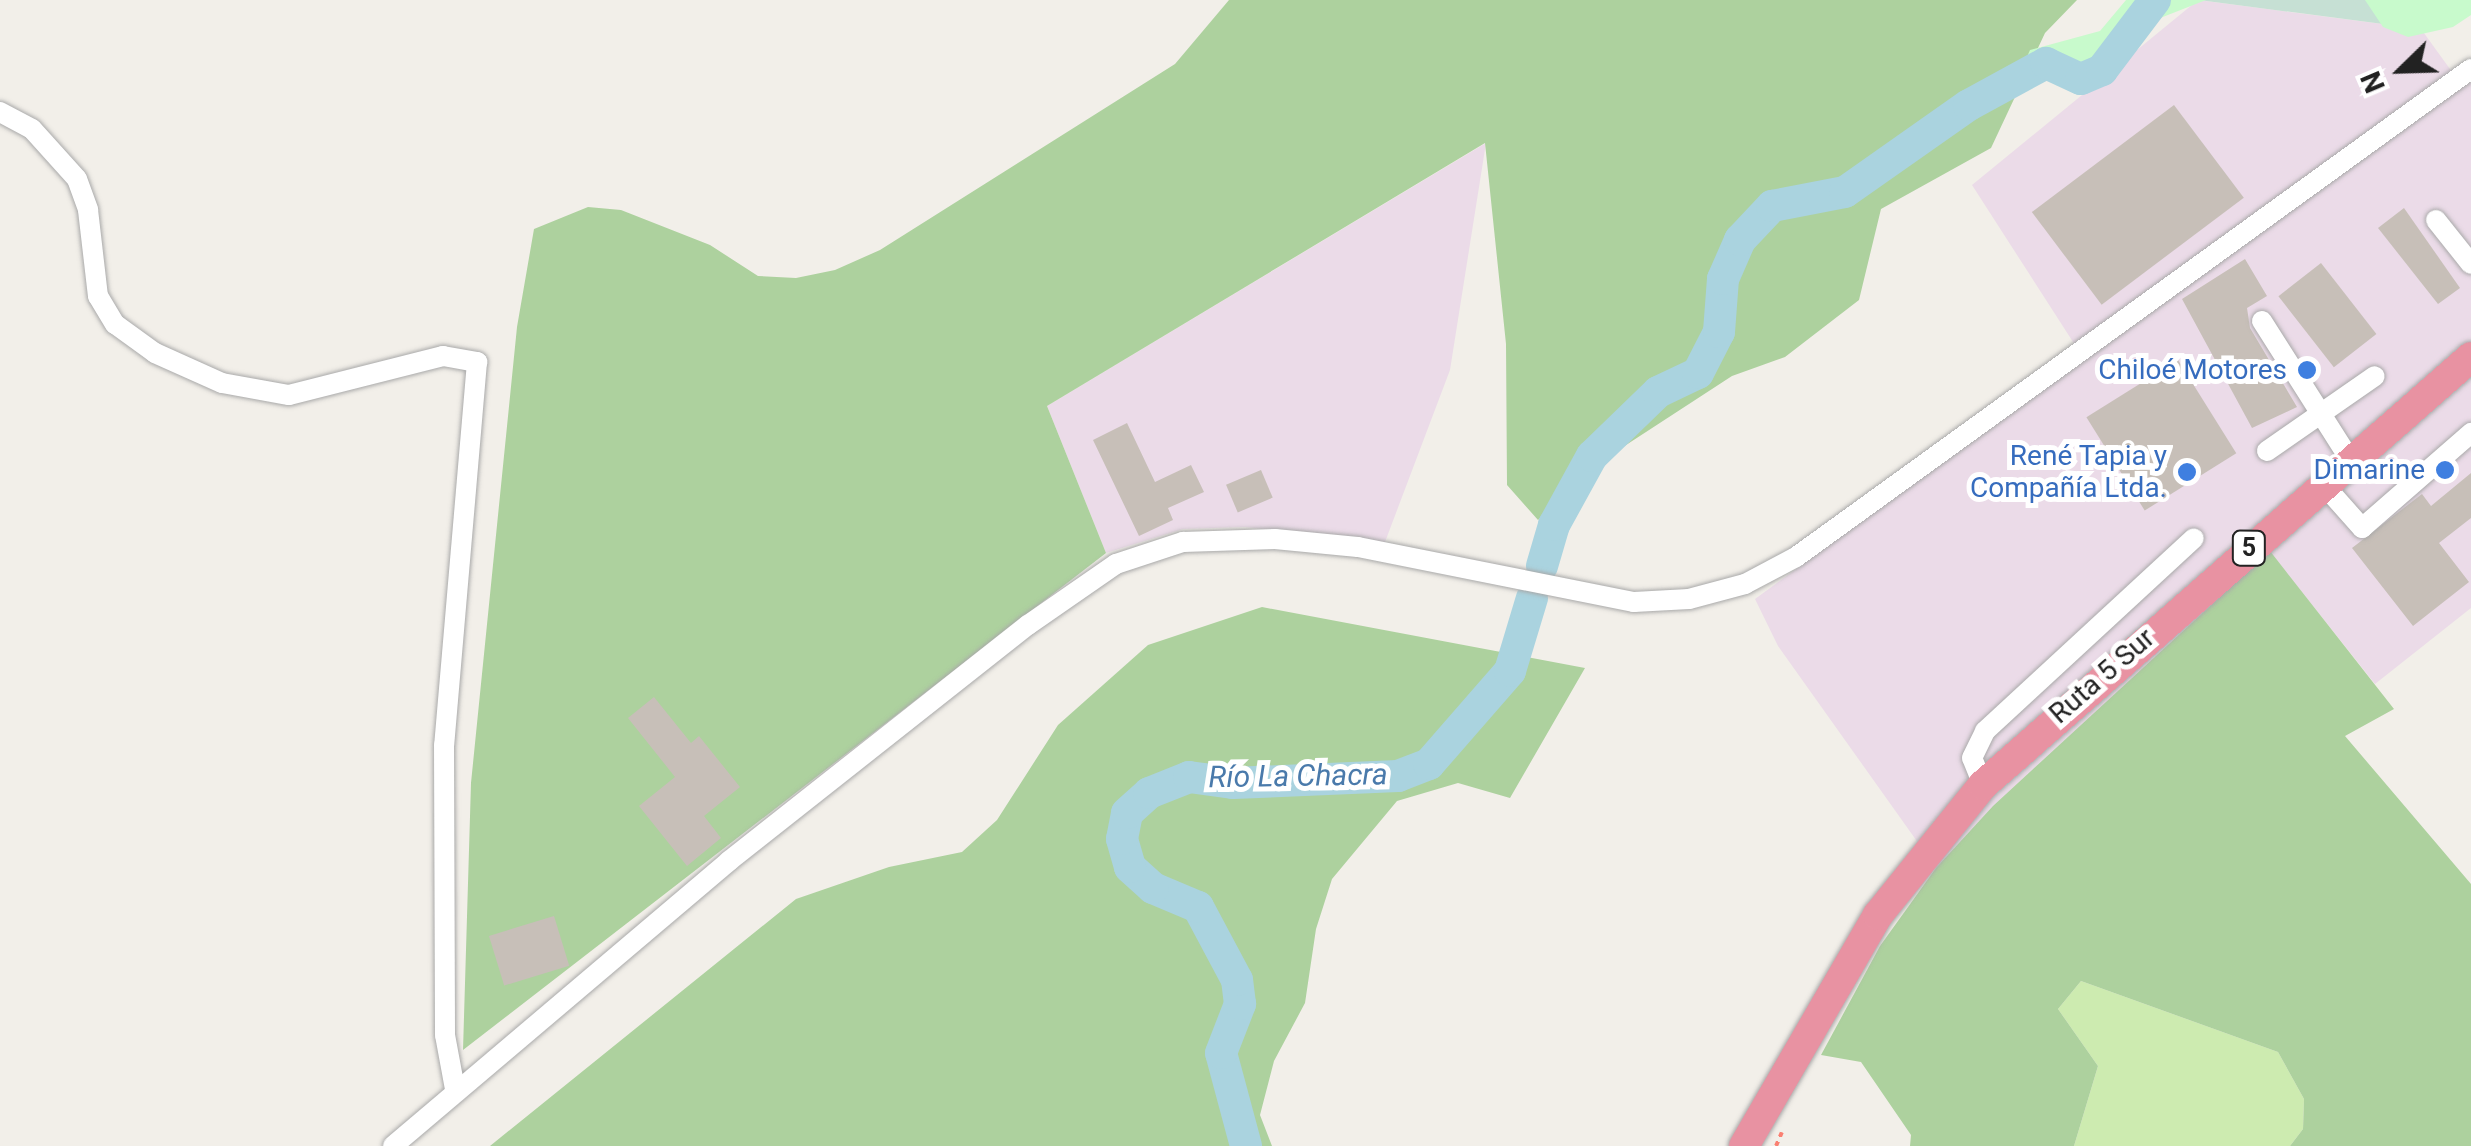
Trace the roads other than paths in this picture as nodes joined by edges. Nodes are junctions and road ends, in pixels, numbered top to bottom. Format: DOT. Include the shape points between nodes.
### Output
graph roads {
  1 [pos="2471,69"];
  2 [pos="0,112"];
  3 [pos="2436,220"];
  4 [pos="2471,264"];
  5 [pos="2262,321"];
  6 [pos="2471,357"];
  7 [pos="2375,376"];
  8 [pos="2319,415"];
  9 [pos="2471,433"];
  10 [pos="2268,451"];
  11 [pos="2350,461"];
  12 [pos="2323,484"];
  13 [pos="2194,538"];
  14 [pos="1982,785"];
  15 [pos="1799,1053"];
  16 [pos="455,1089"];
  17 [pos="392,1146"];
  18 [pos="1744,1146"];
  19 [pos="1764,1146"];
  1 -- 16 [label="street" via="1796,557 1745,584 1690,599 1620,601 1358,547 1276,539 1182,542 1116,564 1028,625 729,860"];
  2 -- 16 [label="street" via="32,129 77,180 88,210 98,296 116,324 155,353 222,383 289,394 442,356 478,362 444,746 444,1035"];
  3 -- 4 [label="street"];
  5 -- 8 [label="street"];
  6 -- 11 [label="highway, Ruta 5 Sur / 5"];
  7 -- 8 [label="street"];
  8 -- 10 [label="street"];
  8 -- 11 [label="street"];
  9 -- 12 [label="street" via="2362,528"];
  11 -- 12 [label="highway, Ruta 5 Sur / 5"];
  12 -- 14 [label="highway, Ruta 5 Sur / 5"];
  13 -- 14 [label="street" via="1985,731 1972,758"];
  14 -- 15 [label="highway, Ruta 5 Sur / 5" via="1878,915"];
  15 -- 18 [label="highway, Ruta 5 Sur / 5"];
  15 -- 19 [label="highway, Ruta 5 Sur / 5"];
  16 -- 17 [label="street"];
}
